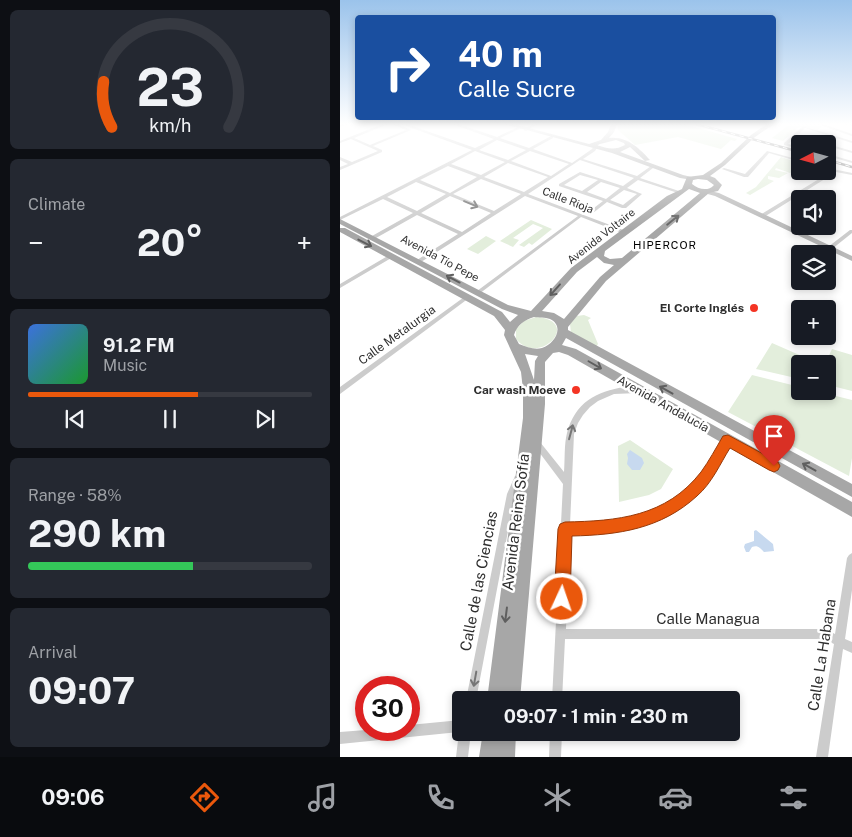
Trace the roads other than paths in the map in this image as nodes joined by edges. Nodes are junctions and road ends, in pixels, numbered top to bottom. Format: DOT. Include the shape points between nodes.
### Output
graph roads {
  1 [pos="343,159"];
  2 [pos="362,159"];
  3 [pos="456,159"];
  4 [pos="501,159"];
  5 [pos="513,159"];
  6 [pos="558,159"];
  7 [pos="580,159"];
  8 [pos="581,159"];
  9 [pos="634,159"];
  10 [pos="645,159"];
  11 [pos="728,159"];
  12 [pos="734,159"];
  13 [pos="761,159"];
  14 [pos="508,162"];
  15 [pos="449,163"];
  16 [pos="352,164"];
  17 [pos="572,164"];
  18 [pos="653,166"];
  19 [pos="565,168"];
  20 [pos="340,169"];
  21 [pos="724,169"];
  22 [pos="836,171"];
  23 [pos="579,173"];
  24 [pos="852,174"];
  25 [pos="483,176"];
  26 [pos="704,177"];
  27 [pos="550,178"];
  28 [pos="637,178"];
  29 [pos="416,180"];
  30 [pos="600,180"];
  31 [pos="688,180"];
  32 [pos="713,180"];
  33 [pos="820,180"];
  34 [pos="562,184"];
  35 [pos="623,188"];
  36 [pos="583,192"];
  37 [pos="712,192"];
  38 [pos="527,193"];
  39 [pos="678,193"];
  40 [pos="450,195"];
  41 [pos="383,197"];
  42 [pos="606,200"];
  43 [pos="694,202"];
  44 [pos="586,212"];
  45 [pos="417,213"];
  46 [pos="494,214"];
  47 [pos="762,216"];
  48 [pos="579,217"];
  49 [pos="340,220"];
  50 [pos="340,229"];
  51 [pos="791,230"];
  52 [pos="625,231"];
  53 [pos="852,231"];
  54 [pos="462,234"];
  55 [pos="801,235"];
  56 [pos="374,237"];
  57 [pos="823,245"];
  58 [pos="834,245"];
  59 [pos="602,249"];
  60 [pos="836,251"];
  61 [pos="391,256"];
  62 [pos="852,259"];
  63 [pos="419,261"];
  64 [pos="622,261"];
  65 [pos="340,286"];
  66 [pos="478,292"];
  67 [pos="467,297"];
  68 [pos="531,314"];
  69 [pos="510,329"];
  70 [pos="564,329"];
  71 [pos="515,347"];
  72 [pos="550,349"];
  73 [pos="340,390"];
  74 [pos="638,390"];
  75 [pos="728,440"];
  76 [pos="535,442"];
  77 [pos="522,470"];
  78 [pos="566,481"];
  79 [pos="852,491"];
  80 [pos="852,510"];
  81 [pos="565,529"];
  82 [pos="852,558"];
  83 [pos="560,634"];
  84 [pos="840,640"];
  85 [pos="852,648"];
  86 [pos="473,691"];
  87 [pos="497,691"];
  88 [pos="512,691"];
  89 [pos="557,691"];
  90 [pos="452,727"];
  91 [pos="340,738"];
  92 [pos="464,741"];
  93 [pos="491,741"];
  94 [pos="506,741"];
  95 [pos="556,741"];
  96 [pos="462,757"];
  97 [pos="489,757"];
  98 [pos="505,757"];
  99 [pos="555,757"];
  100 [pos="822,757"];
  1 -- 16 [label="street"];
  2 -- 16 [label="street"];
  3 -- 15 [label="street"];
  4 -- 14 [label="street"];
  5 -- 14 [label="street"];
  6 -- 17 [label="street"];
  7 -- 17 [label="street"];
  8 -- 28 [label="street"];
  9 -- 18 [label="street"];
  10 -- 18 [label="street"];
  11 -- 26 [label="main road"];
  12 -- 21 [label="main road"];
  13 -- 21 [label="street" via="746,176"];
  14 -- 25 [label="street"];
  14 -- 27 [label="street"];
  15 -- 25 [label="street, Calle Rioja"];
  15 -- 29 [label="street"];
  16 -- 20 [label="street"];
  17 -- 19 [label="street"];
  18 -- 28 [label="street"];
  18 -- 31 [label="street"];
  19 -- 23 [label="street"];
  19 -- 27 [label="street"];
  21 -- 32 [label="main road"];
  22 -- 24 [label="street"];
  23 -- 30 [label="street"];
  23 -- 34 [label="street"];
  25 -- 38 [label="street, Calle Rioja"];
  25 -- 40 [label="street"];
  26 -- 31 [label="main road"];
  26 -- 32 [label="main road"];
  27 -- 34 [label="street"];
  27 -- 38 [label="street"];
  28 -- 35 [label="street"];
  28 -- 39 [label="street"];
  29 -- 40 [label="street"];
  29 -- 41 [label="street"];
  30 -- 35 [label="street"];
  30 -- 36 [label="street"];
  31 -- 37 [label="main road" via="692,188"];
  31 -- 39 [label="main road, Avenida Voltaire" via="685,190"];
  32 -- 37 [label="main road" via="718,185"];
  33 -- 47 [label="street"];
  34 -- 36 [label="street"];
  35 -- 42 [label="street"];
  35 -- 42 [label="street" via="640,194 624,207"];
  36 -- 42 [label="street"];
  37 -- 43 [label="main road"];
  37 -- 47 [label="street"];
  38 -- 46 [label="street"];
  38 -- 52 [label="street, Calle Rioja"];
  39 -- 43 [label="main road"];
  39 -- 52 [label="main road, Avenida Voltaire"];
  40 -- 45 [label="street"];
  40 -- 46 [label="street, one-way"];
  41 -- 45 [label="street"];
  41 -- 49 [label="street"];
  42 -- 44 [label="street" via="591,212"];
  64 -- 43 [label="main road, one-way"];
  45 -- 54 [label="street"];
  45 -- 56 [label="street"];
  46 -- 54 [label="street"];
  47 -- 51 [label="street"];
  48 -- 66 [label="street"];
  49 -- 56 [label="main road, Avenida Tío Pepe"];
  50 -- 61 [label="main road, Avenida Tío Pepe, one-way"];
  52 -- 59 [label="main road, Avenida Voltaire"];
  53 -- 58 [label="street"];
  54 -- 63 [label="street"];
  55 -- 57 [label="street"];
  56 -- 63 [label="main road, Avenida Tío Pepe"];
  59 -- 64 [label="main road" via="600,256 603,260"];
  59 -- 68 [label="main road, Avenida Voltaire, one-way" via="565,279"];
  60 -- 62 [label="street"];
  61 -- 65 [label="street"];
  61 -- 67 [label="main road, Avenida Tío Pepe"];
  66 -- 63 [label="main road, Avenida Tío Pepe, one-way"];
  64 -- 70 [label="main road" via="591,290"];
  66 -- 68 [label="main road, Avenida Tío Pepe" via="510,310"];
  67 -- 69 [label="main road, Avenida Tío Pepe" via="498,314"];
  67 -- 73 [label="street, Calle Metalurgia"];
  68 -- 69 [label="main road" via="514,323"];
  68 -- 70 [label="main road" via="553,316"];
  69 -- 71 [label="main road" via="510,341"];
  70 -- 72 [label="main road" via="557,345"];
  79 -- 70 [label="main road, Avenida Andalucía, one-way"];
  71 -- 72 [label="main road" via="531,352"];
  71 -- 77 [label="main road, Avenida Reina Sofía" via="525,363 530,388"];
  72 -- 74 [label="main road, Avenida Andalucía, one-way" via="572,352"];
  72 -- 76 [label="main road, Avenida Reina Sofía" via="540,361"];
  74 -- 75 [label="main road, Avenida Andalucía"];
  78 -- 74 [label="street, one-way" via="570,434 582,410 601,395"];
  75 -- 80 [label="main road, Avenida Andalucía"];
  75 -- 81 [label="street" via="706,476 692,491 662,512 627,525"];
  76 -- 78 [label="street"];
  76 -- 88 [label="main road, Avenida Reina Sofía"];
  77 -- 86 [label="street, Calle de las Ciencias, one-way" via="512,494"];
  77 -- 87 [label="main road, Avenida Reina Sofía, one-way"];
  78 -- 81 [label="street"];
  81 -- 83 [label="street"];
  82 -- 84 [label="street, Calle La Habana"];
  83 -- 84 [label="street, Calle Managua" via="824,634"];
  83 -- 89 [label="street"];
  84 -- 85 [label="street, Calle Managua"];
  84 -- 100 [label="street, Calle La Habana"];
  90 -- 91 [label="street"];
  92 -- 96 [label="street"];
  93 -- 97 [label="main road"];
  94 -- 98 [label="main road"];
  95 -- 99 [label="street"];
}
